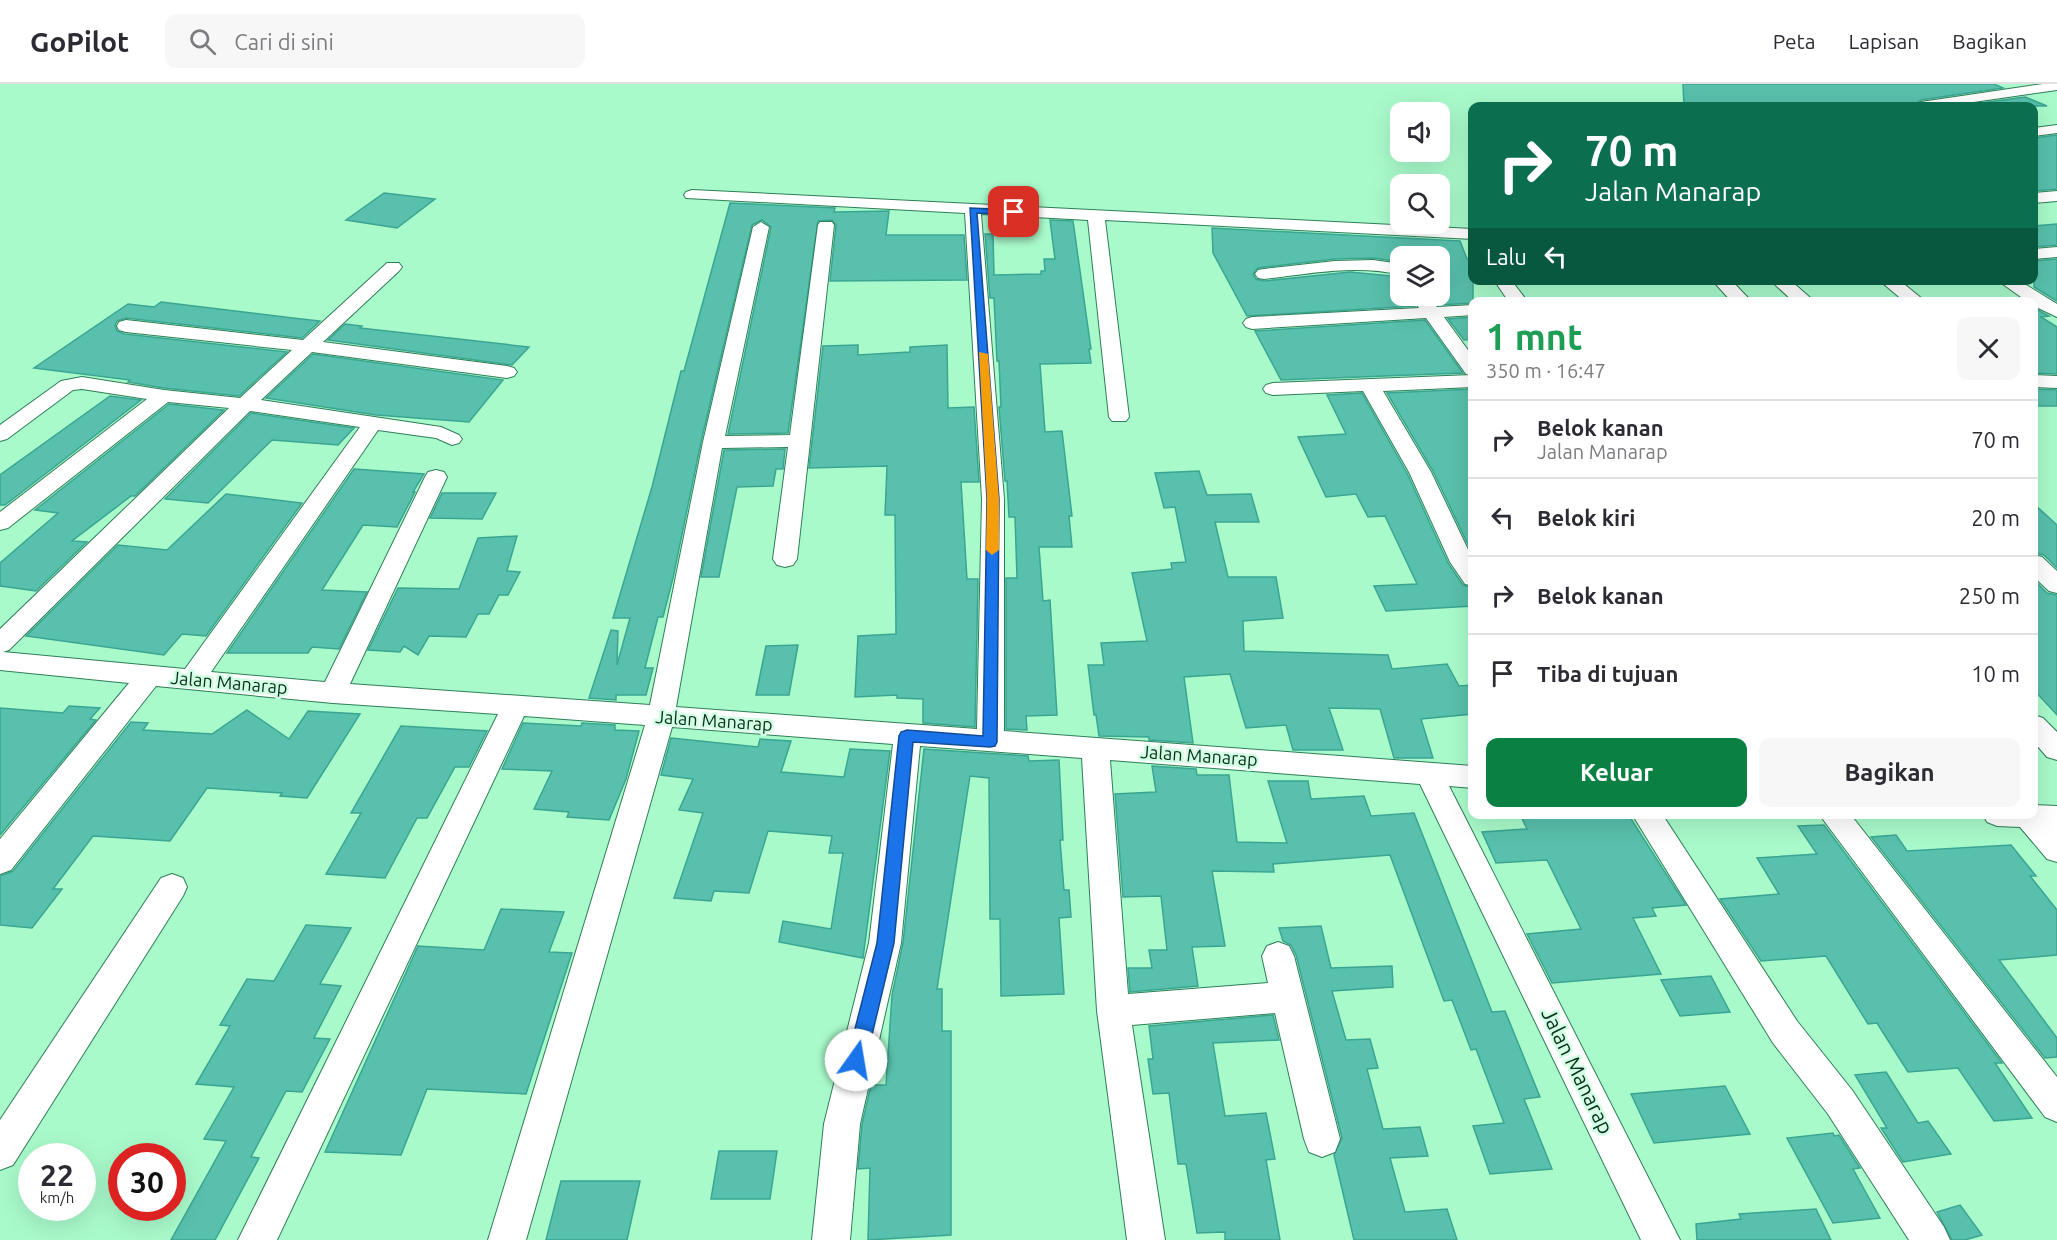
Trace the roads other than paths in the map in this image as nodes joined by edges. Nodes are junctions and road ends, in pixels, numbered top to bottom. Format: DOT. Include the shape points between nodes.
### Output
graph roads {
  1 [pos="2057,86"];
  2 [pos="1948,102"];
  3 [pos="2057,129"];
  4 [pos="2038,131"];
  5 [pos="692,195"];
  6 [pos="2057,196"];
  7 [pos="2038,198"];
  8 [pos="973,210"];
  9 [pos="1096,216"];
  10 [pos="826,225"];
  11 [pos="761,226"];
  12 [pos="1468,234"];
  13 [pos="2057,252"];
  14 [pos="2038,254"];
  15 [pos="1390,266"];
  16 [pos="393,267"];
  17 [pos="1264,274"];
  18 [pos="1506,285"];
  19 [pos="1725,285"];
  20 [pos="1784,285"];
  21 [pos="1894,285"];
  22 [pos="2012,285"];
  23 [pos="1515,297"];
  24 [pos="1738,297"];
  25 [pos="1800,297"];
  26 [pos="1910,297"];
  27 [pos="2030,297"];
  28 [pos="2038,301"];
  29 [pos="1426,306"];
  30 [pos="1468,310"];
  31 [pos="1431,312"];
  32 [pos="2057,312"];
  33 [pos="1252,323"];
  34 [pos="126,326"];
  35 [pos="309,346"];
  36 [pos="1468,363"];
  37 [pos="507,372"];
  38 [pos="1468,381"];
  39 [pos="2038,381"];
  40 [pos="2057,382"];
  41 [pos="1370,386"];
  42 [pos="1273,389"];
  43 [pos="164,396"];
  44 [pos="245,404"];
  45 [pos="1119,417"];
  46 [pos="373,423"];
  47 [pos="0,435"];
  48 [pos="452,439"];
  49 [pos="713,441"];
  50 [pos="799,441"];
  51 [pos="436,477"];
  52 [pos="0,523"];
  53 [pos="785,559"];
  54 [pos="2038,567"];
  55 [pos="1468,571"];
  56 [pos="2057,585"];
  57 [pos="4,662"];
  58 [pos="149,676"];
  59 [pos="191,680"];
  60 [pos="333,693"];
  61 [pos="516,705"];
  62 [pos="661,717"];
  63 [pos="2038,729"];
  64 [pos="907,736"];
  65 [pos="990,742"];
  66 [pos="1095,749"];
  67 [pos="2057,749"];
  68 [pos="1429,774"];
  69 [pos="1468,777"];
  70 [pos="2038,817"];
  71 [pos="2057,818"];
  72 [pos="1649,819"];
  73 [pos="1837,819"];
  74 [pos="2031,819"];
  75 [pos="2057,850"];
  76 [pos="0,861"];
  77 [pos="172,887"];
  78 [pos="1278,956"];
  79 [pos="1288,997"];
  80 [pos="1113,1011"];
  81 [pos="2057,1105"];
  82 [pos="1322,1140"];
  83 [pos="0,1152"];
  84 [pos="257,1240"];
  85 [pos="507,1240"];
  86 [pos="831,1240"];
  87 [pos="1146,1240"];
  88 [pos="1661,1240"];
  89 [pos="1931,1240"];
  1 -- 2 [label="street"];
  3 -- 4 [label="street"];
  5 -- 8 [label="street"];
  6 -- 7 [label="street"];
  8 -- 9 [label="street"];
  8 -- 65 [label="street" via="993,499"];
  9 -- 12 [label="street"];
  9 -- 45 [label="street"];
  10 -- 50 [label="street"];
  11 -- 49 [label="street"];
  13 -- 14 [label="street"];
  15 -- 17 [label="street"];
  16 -- 35 [label="street"];
  18 -- 23 [label="street"];
  19 -- 24 [label="street"];
  20 -- 25 [label="street"];
  21 -- 26 [label="street"];
  22 -- 27 [label="street"];
  28 -- 32 [label="street"];
  29 -- 31 [label="street"];
  30 -- 31 [label="street"];
  31 -- 33 [label="street"];
  31 -- 36 [label="street"];
  34 -- 35 [label="street"];
  35 -- 37 [label="street"];
  35 -- 44 [label="street"];
  38 -- 41 [label="street"];
  39 -- 40 [label="street"];
  41 -- 42 [label="street"];
  41 -- 55 [label="street" via="1420,471"];
  43 -- 44 [label="street"];
  43 -- 47 [label="street" via="82,383 68,385"];
  43 -- 52 [label="street"];
  44 -- 46 [label="street"];
  44 -- 57 [label="street"];
  46 -- 48 [label="street" via="441,433"];
  46 -- 59 [label="street"];
  49 -- 50 [label="street"];
  49 -- 62 [label="street"];
  50 -- 53 [label="street"];
  51 -- 60 [label="street"];
  54 -- 56 [label="street"];
  57 -- 58 [label="street, Jalan Manarap"];
  58 -- 59 [label="street, Jalan Manarap"];
  58 -- 76 [label="street"];
  59 -- 60 [label="street, Jalan Manarap"];
  60 -- 61 [label="street, Jalan Manarap"];
  61 -- 62 [label="street, Jalan Manarap"];
  61 -- 84 [label="street"];
  62 -- 64 [label="street, Jalan Manarap"];
  62 -- 85 [label="street"];
  63 -- 67 [label="street"];
  64 -- 65 [label="street, Jalan Manarap"];
  64 -- 86 [label="street" via="885,943 842,1124"];
  65 -- 66 [label="street, Jalan Manarap"];
  66 -- 68 [label="street, Jalan Manarap"];
  66 -- 80 [label="street"];
  68 -- 69 [label="street, Jalan Manarap"];
  68 -- 88 [label="street, Jalan Manarap"];
  70 -- 71 [label="street"];
  72 -- 89 [label="street" via="1785,1032 1840,1102"];
  73 -- 81 [label="street"];
  74 -- 75 [label="street"];
  77 -- 83 [label="street"];
  78 -- 79 [label="street"];
  79 -- 80 [label="street"];
  79 -- 82 [label="street"];
  80 -- 87 [label="street"];
}
